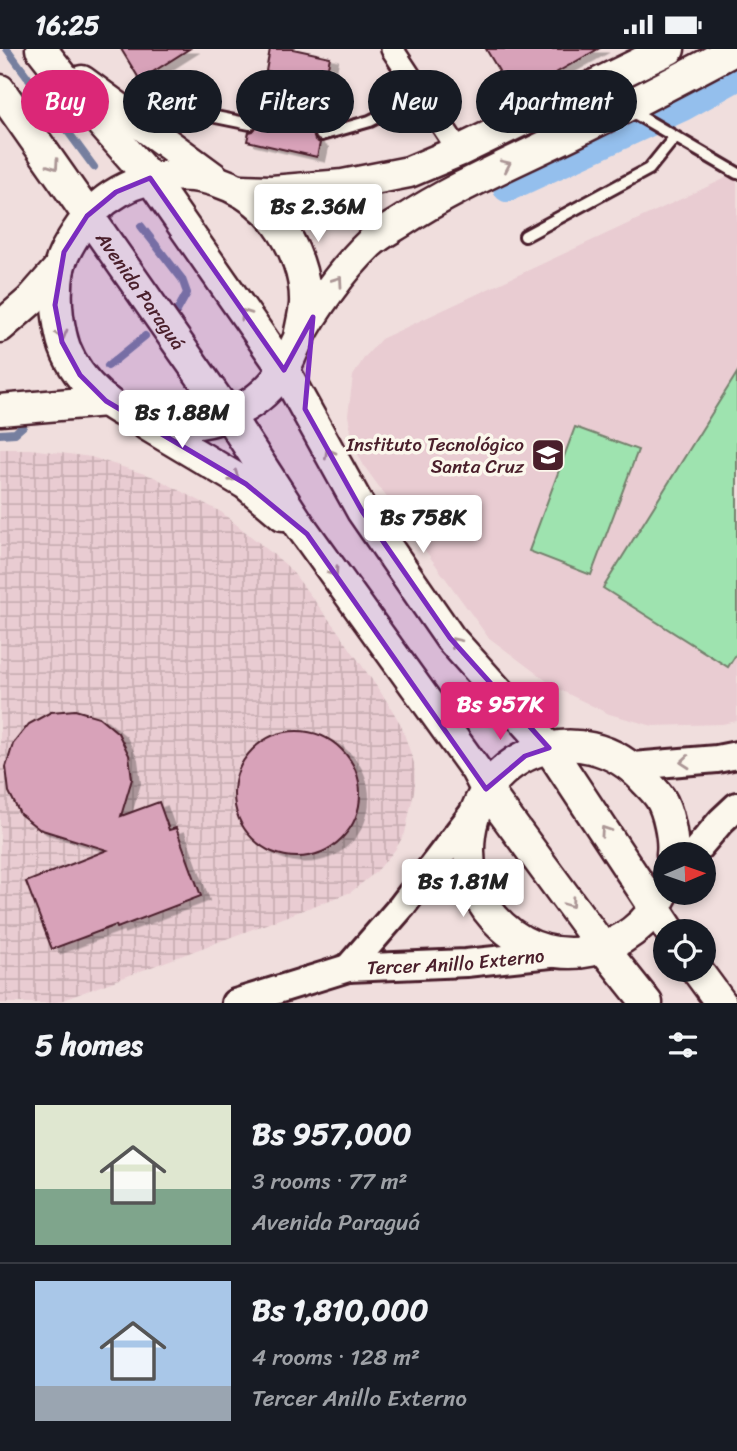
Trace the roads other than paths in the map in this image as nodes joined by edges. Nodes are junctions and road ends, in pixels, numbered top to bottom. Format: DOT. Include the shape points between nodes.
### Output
graph roads {
  1 [pos="392,49"];
  2 [pos="669,49"];
  3 [pos="704,49"];
  4 [pos="737,49"];
  5 [pos="44,53"];
  6 [pos="406,70"];
  7 [pos="0,90"];
  8 [pos="637,107"];
  9 [pos="637,107"];
  10 [pos="637,109"];
  11 [pos="368,122"];
  12 [pos="447,133"];
  13 [pos="580,133"];
  14 [pos="321,135"];
  15 [pos="674,138"];
  16 [pos="459,151"];
  17 [pos="737,173"];
  18 [pos="150,178"];
  19 [pos="229,185"];
  20 [pos="87,216"];
  21 [pos="525,236"];
  22 [pos="59,268"];
  23 [pos="0,327"];
  24 [pos="306,327"];
  25 [pos="284,370"];
  26 [pos="106,401"];
  27 [pos="305,408"];
  28 [pos="0,410"];
  29 [pos="229,416"];
  30 [pos="134,417"];
  31 [pos="307,534"];
  32 [pos="549,748"];
  33 [pos="737,755"];
  34 [pos="633,766"];
  35 [pos="480,801"];
  36 [pos="737,806"];
  37 [pos="674,842"];
  38 [pos="703,842"];
  39 [pos="663,910"];
  40 [pos="603,948"];
  41 [pos="562,953"];
  42 [pos="348,968"];
  43 [pos="706,982"];
  44 [pos="235,1003"];
  45 [pos="647,1003"];
  46 [pos="721,1003"];
  1 -- 6 [label="street"];
  2 -- 16 [label="main road"];
  3 -- 8 [label="main road"];
  4 -- 9 [label="main road"];
  5 -- 18 [label="main road"];
  5 -- 19 [label="main road"];
  7 -- 20 [label="main road, Avenida Paraguá, one-way"];
  10 -- 15 [label="lane"];
  11 -- 14 [label="lane"];
  12 -- 16 [label="street"];
  24 -- 13 [label="main road, one-way" via="350,263 372,241 444,194"];
  15 -- 17 [label="lane"];
  15 -- 21 [label="lane" via="649,169"];
  16 -- 19 [label="main road" via="408,172 343,185 272,191"];
  18 -- 19 [label="main road" via="184,175"];
  18 -- 20 [label="main road" via="116,192"];
  25 -- 18 [label="main road, one-way"];
  19 -- 24 [label="main road" via="268,211 288,238 301,269"];
  20 -- 22 [label="main road"];
  20 -- 29 [label="main road, Avenida Paraguá"];
  22 -- 23 [label="main road"];
  22 -- 26 [label="main road, one-way" via="55,305 62,342 80,375"];
  24 -- 25 [label="main road"];
  24 -- 27 [label="main road"];
  25 -- 27 [label="main road"];
  25 -- 29 [label="main road" via="260,397"];
  26 -- 28 [label="main road"];
  26 -- 30 [label="main road"];
  32 -- 27 [label="main road, one-way" via="450,638 362,512"];
  29 -- 30 [label="main road" via="197,425 165,425"];
  29 -- 31 [label="main road, Avenida Paraguá"];
  30 -- 31 [label="main road, one-way" via="246,484"];
  31 -- 35 [label="main road, Avenida Paraguá, one-way" via="475,770"];
  32 -- 34 [label="main road" via="593,748"];
  32 -- 35 [label="main road" via="504,770"];
  39 -- 32 [label="main road, one-way"];
  33 -- 34 [label="street, one-way"];
  34 -- 37 [label="main road" via="661,799"];
  35 -- 40 [label="main road, Avenida Paraguá, one-way"];
  35 -- 41 [label="main road" via="469,839 469,867 477,893 491,916 511,935"];
  35 -- 42 [label="street, Tercer Anillo Externo"];
  36 -- 38 [label="street"];
  39 -- 40 [label="main road" via="624,939"];
  40 -- 41 [label="main road"];
  40 -- 45 [label="main road, Avenida Paraguá"];
  41 -- 42 [label="street, Tercer Anillo Externo"];
  42 -- 44 [label="street, Tercer Anillo Externo"];
  43 -- 46 [label="main road"];
}
